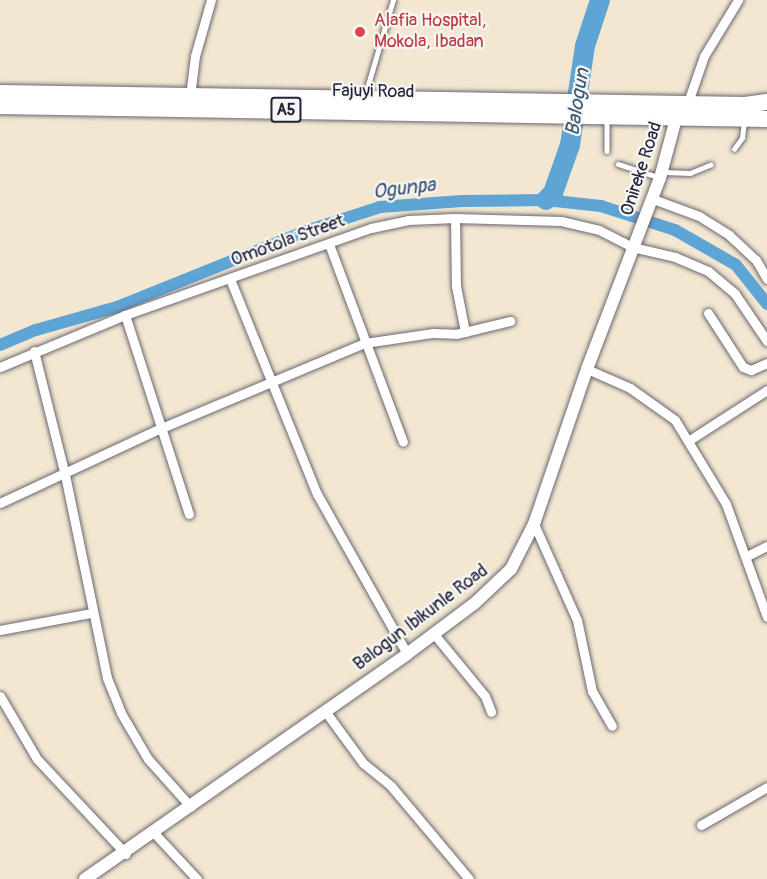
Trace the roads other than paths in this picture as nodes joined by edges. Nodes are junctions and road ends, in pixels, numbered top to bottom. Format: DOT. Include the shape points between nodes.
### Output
graph roads {
  1 [pos="210,0"];
  2 [pos="393,0"];
  3 [pos="738,0"];
  4 [pos="0,93"];
  5 [pos="190,96"];
  6 [pos="688,102"];
  7 [pos="767,102"];
  8 [pos="363,104"];
  9 [pos="0,106"];
  10 [pos="577,107"];
  11 [pos="745,111"];
  12 [pos="607,114"];
  13 [pos="677,115"];
  14 [pos="767,119"];
  15 [pos="734,149"];
  16 [pos="608,151"];
  17 [pos="618,164"];
  18 [pos="710,165"];
  19 [pos="661,175"];
  20 [pos="651,204"];
  21 [pos="455,218"];
  22 [pos="640,233"];
  23 [pos="329,244"];
  24 [pos="632,247"];
  25 [pos="230,279"];
  26 [pos="767,279"];
  27 [pos="708,313"];
  28 [pos="125,315"];
  29 [pos="510,321"];
  30 [pos="465,332"];
  31 [pos="767,341"];
  32 [pos="365,343"];
  33 [pos="34,351"];
  34 [pos="767,363"];
  35 [pos="0,367"];
  36 [pos="587,369"];
  37 [pos="271,386"];
  38 [pos="767,390"];
  39 [pos="159,429"];
  40 [pos="688,441"];
  41 [pos="403,442"];
  42 [pos="65,475"];
  43 [pos="0,503"];
  44 [pos="189,514"];
  45 [pos="534,524"];
  46 [pos="767,546"];
  47 [pos="747,556"];
  48 [pos="91,613"];
  49 [pos="767,617"];
  50 [pos="0,630"];
  51 [pos="434,634"];
  52 [pos="407,654"];
  53 [pos="0,696"];
  54 [pos="325,711"];
  55 [pos="491,712"];
  56 [pos="612,726"];
  57 [pos="767,787"];
  58 [pos="191,807"];
  59 [pos="701,825"];
  60 [pos="154,834"];
  61 [pos="126,854"];
  62 [pos="85,879"];
  63 [pos="197,879"];
  64 [pos="469,879"];
  1 -- 5 [label="street" via="195,56"];
  2 -- 8 [label="lane"];
  3 -- 6 [label="street" via="704,56"];
  4 -- 5 [label="highway, Fajuyi Road / A5"];
  5 -- 8 [label="highway, Fajuyi Road / A5"];
  6 -- 10 [label="highway, Fajuyi Road / A5"];
  6 -- 11 [label="highway, Fajuyi Road / A5"];
  7 -- 11 [label="highway, A5"];
  8 -- 9 [label="highway, Fajuyi Road / A5"];
  8 -- 10 [label="highway, Fajuyi Road / A5"];
  10 -- 12 [label="highway, Fajuyi Road / A5"];
  11 -- 13 [label="highway, Fajuyi Road / A5"];
  11 -- 14 [label="highway, A5"];
  11 -- 15 [label="lane" via="742,138"];
  12 -- 13 [label="highway, Fajuyi Road / A5"];
  12 -- 16 [label="lane"];
  13 -- 19 [label="street, Onireke Road"];
  17 -- 19 [label="lane"];
  18 -- 19 [label="lane" via="690,173"];
  19 -- 20 [label="street, Onireke Road"];
  20 -- 22 [label="street, Onireke Road"];
  20 -- 26 [label="street" via="699,216 729,235 756,260"];
  21 -- 23 [label="street, Omotola Street" via="408,220"];
  21 -- 24 [label="street, Omotola Street" via="508,216 561,221 599,230"];
  21 -- 30 [label="street" via="456,286"];
  22 -- 24 [label="street, Balogun Ibikunle Road"];
  23 -- 25 [label="street, Omotola Street"];
  23 -- 32 [label="street"];
  24 -- 31 [label="street, Omotola Street" via="675,257 708,271 735,294"];
  24 -- 36 [label="street, Balogun Ibikunle Road"];
  25 -- 28 [label="street, Omotola Street"];
  25 -- 37 [label="street"];
  27 -- 34 [label="street" via="743,367 750,370"];
  28 -- 33 [label="street, Omotola Street"];
  28 -- 39 [label="street"];
  29 -- 30 [label="street"];
  30 -- 32 [label="street"];
  32 -- 37 [label="street"];
  32 -- 41 [label="street"];
  33 -- 35 [label="street, Omotola Street"];
  33 -- 42 [label="street"];
  36 -- 40 [label="street" via="652,403 675,420"];
  36 -- 45 [label="street, Balogun Ibikunle Road"];
  37 -- 39 [label="street"];
  37 -- 52 [label="street" via="317,494"];
  38 -- 40 [label="street"];
  39 -- 42 [label="street"];
  39 -- 44 [label="street"];
  40 -- 47 [label="street" via="712,475"];
  42 -- 43 [label="street"];
  42 -- 48 [label="street"];
  45 -- 51 [label="street, Balogun Ibikunle Road" via="523,550 500,582"];
  45 -- 56 [label="street" via="577,620 592,691"];
  46 -- 47 [label="street"];
  47 -- 49 [label="street"];
  48 -- 50 [label="street"];
  48 -- 58 [label="street" via="121,713 147,759"];
  51 -- 52 [label="street, Balogun Ibikunle Road"];
  51 -- 55 [label="street" via="485,696"];
  52 -- 54 [label="street, Balogun Ibikunle Road"];
  53 -- 61 [label="street" via="37,759"];
  54 -- 58 [label="street, Balogun Ibikunle Road"];
  54 -- 64 [label="street" via="363,763 391,786"];
  57 -- 59 [label="street"];
  58 -- 60 [label="street, Balogun Ibikunle Road"];
  60 -- 61 [label="street, Balogun Ibikunle Road"];
  60 -- 63 [label="street"];
  61 -- 62 [label="street, Balogun Ibikunle Road"];
}
